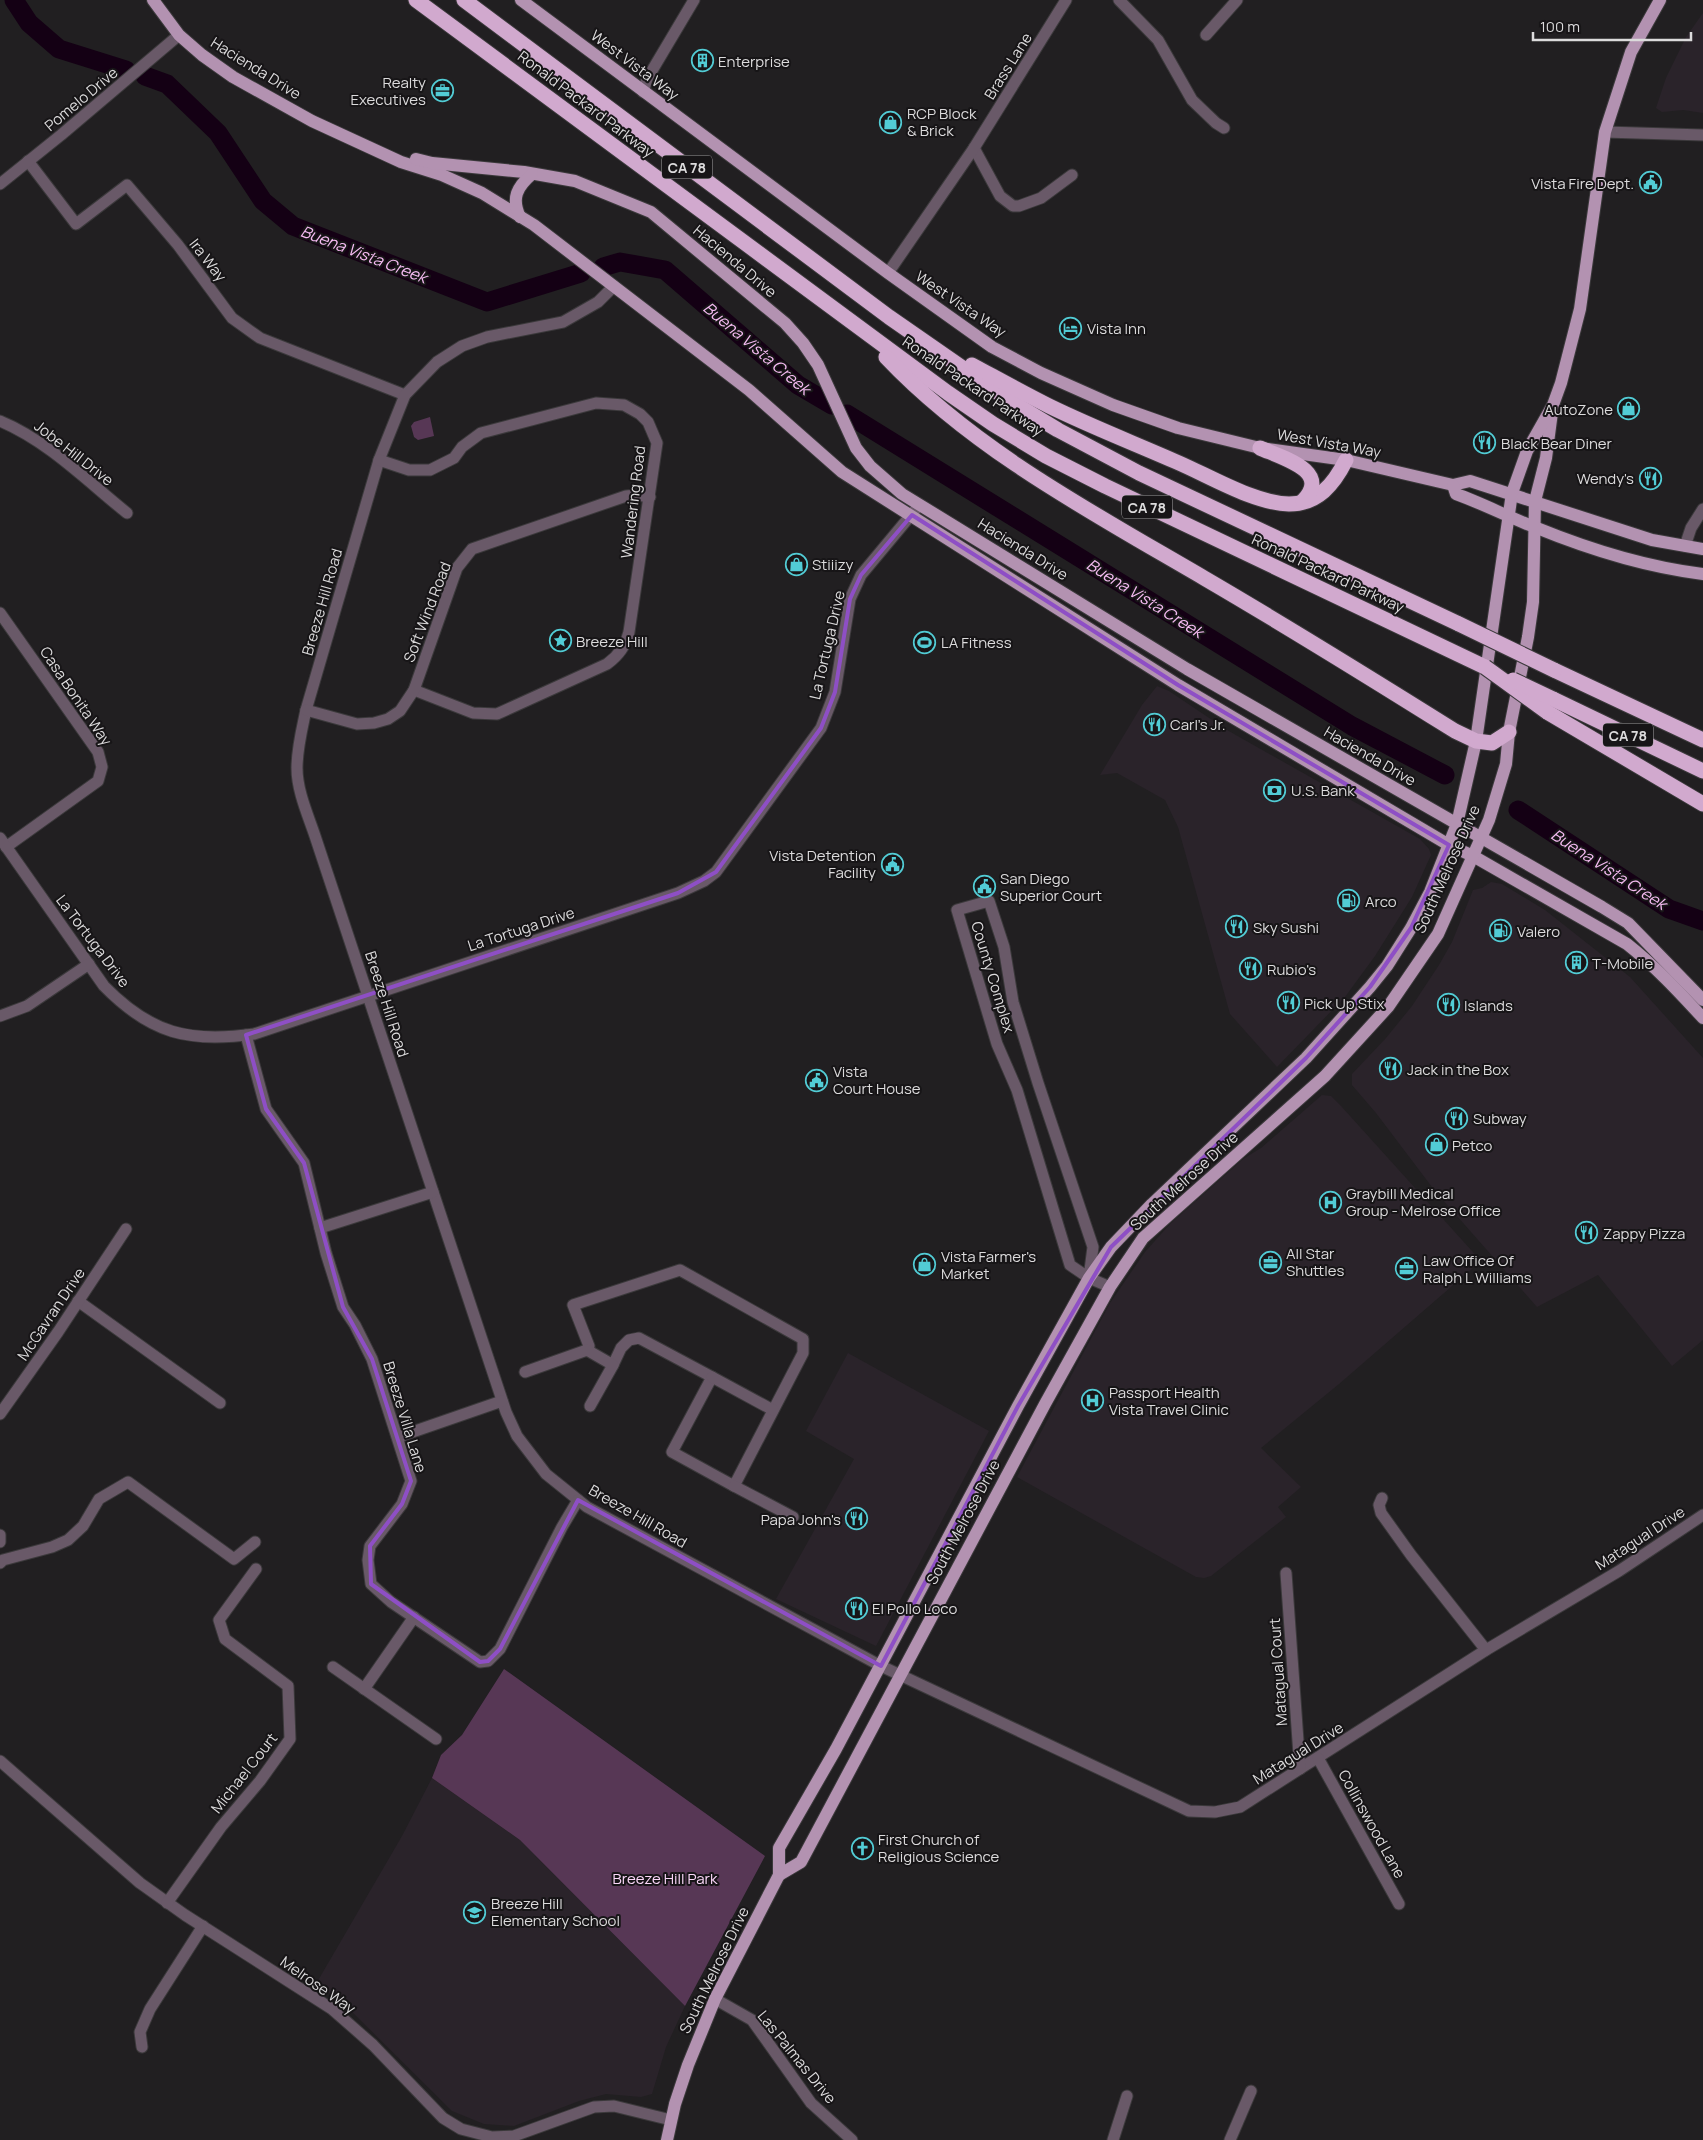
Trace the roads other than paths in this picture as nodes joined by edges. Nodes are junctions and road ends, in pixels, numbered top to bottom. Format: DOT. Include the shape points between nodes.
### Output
graph roads {
  1 [pos="153,0"];
  2 [pos="416,0"];
  3 [pos="464,0"];
  4 [pos="521,0"];
  5 [pos="694,0"];
  6 [pos="1066,0"];
  7 [pos="1119,0"];
  8 [pos="1235,0"];
  9 [pos="1660,0"];
  10 [pos="1206,34"];
  11 [pos="179,35"];
  12 [pos="643,92"];
  13 [pos="1224,128"];
  14 [pos="1605,132"];
  15 [pos="1703,135"];
  16 [pos="358,142"];
  17 [pos="974,148"];
  18 [pos="28,161"];
  19 [pos="532,174"];
  20 [pos="1072,175"];
  21 [pos="0,184"];
  22 [pos="520,217"];
  23 [pos="888,274"];
  24 [pos="614,286"];
  25 [pos="861,330"];
  26 [pos="911,333"];
  27 [pos="405,395"];
  28 [pos="1553,405"];
  29 [pos="0,421"];
  30 [pos="1260,448"];
  31 [pos="380,460"];
  32 [pos="1346,460"];
  33 [pos="1453,485"];
  34 [pos="1512,493"];
  35 [pos="650,497"];
  36 [pos="1304,501"];
  37 [pos="1535,501"];
  38 [pos="1703,509"];
  39 [pos="916,510"];
  40 [pos="127,513"];
  41 [pos="1508,516"];
  42 [pos="1535,527"];
  43 [pos="1685,546"];
  44 [pos="1703,549"];
  45 [pos="1703,574"];
  46 [pos="0,613"];
  47 [pos="414,690"];
  48 [pos="1611,697"];
  49 [pos="1550,705"];
  50 [pos="306,710"];
  51 [pos="1703,730"];
  52 [pos="1509,732"];
  53 [pos="1703,740"];
  54 [pos="1476,741"];
  55 [pos="1703,771"];
  56 [pos="1703,804"];
  57 [pos="1457,824"];
  58 [pos="1481,838"];
  59 [pos="3,842"];
  60 [pos="1449,846"];
  61 [pos="1473,856"];
  62 [pos="90,964"];
  63 [pos="368,996"];
  64 [pos="1703,1000"];
  65 [pos="0,1016"];
  66 [pos="1703,1018"];
  67 [pos="246,1035"];
  68 [pos="433,1192"];
  69 [pos="320,1228"];
  70 [pos="126,1229"];
  71 [pos="1089,1278"];
  72 [pos="1110,1287"];
  73 [pos="78,1301"];
  74 [pos="586,1350"];
  75 [pos="613,1365"];
  76 [pos="525,1372"];
  77 [pos="712,1377"];
  78 [pos="502,1401"];
  79 [pos="220,1403"];
  80 [pos="590,1406"];
  81 [pos="773,1410"];
  82 [pos="0,1414"];
  83 [pos="398,1437"];
  84 [pos="734,1486"];
  85 [pos="1382,1498"];
  86 [pos="578,1500"];
  87 [pos="1703,1514"];
  88 [pos="793,1517"];
  89 [pos="0,1535"];
  90 [pos="0,1542"];
  91 [pos="255,1542"];
  92 [pos="0,1564"];
  93 [pos="256,1568"];
  94 [pos="1286,1573"];
  95 [pos="414,1617"];
  96 [pos="1486,1650"];
  97 [pos="881,1666"];
  98 [pos="333,1667"];
  99 [pos="899,1674"];
  100 [pos="364,1689"];
  101 [pos="436,1740"];
  102 [pos="1318,1758"];
  103 [pos="0,1761"];
  104 [pos="1300,1769"];
  105 [pos="779,1874"];
  106 [pos="167,1903"];
  107 [pos="1399,1904"];
  108 [pos="203,1926"];
  109 [pos="715,1999"];
  110 [pos="142,2047"];
  111 [pos="1251,2091"];
  112 [pos="1127,2096"];
  113 [pos="671,2120"];
  114 [pos="667,2140"];
  115 [pos="852,2140"];
  116 [pos="1113,2140"];
  117 [pos="1230,2140"];
  1 -- 11 [label="main road, Hacienda Drive"];
  2 -- 25 [label="highway, Ronald Packard Parkway / CA 78"];
  3 -- 26 [label="highway, Ronald Packard Parkway / CA 78"];
  4 -- 12 [label="main road, West Vista Way"];
  5 -- 12 [label="street"];
  6 -- 17 [label="street, Brass Lane"];
  7 -- 13 [label="street" via="1158,40 1192,100"];
  8 -- 10 [label="street"];
  9 -- 14 [label="main road" via="1632,52"];
  11 -- 16 [label="main road, Hacienda Drive" via="233,77 312,121"];
  11 -- 18 [label="street, Pomelo Drive"];
  12 -- 23 [label="main road, West Vista Way"];
  14 -- 15 [label="street"];
  14 -- 28 [label="main road" via="1580,309"];
  16 -- 19 [label="main road, Hacienda Drive" via="432,163"];
  16 -- 22 [label="main road, Hacienda Drive" via="401,162 442,175"];
  17 -- 20 [label="street" via="1000,196 1013,206 1041,198"];
  17 -- 23 [label="street, Brass Lane"];
  18 -- 21 [label="street, Pomelo Drive"];
  18 -- 27 [label="street, Ira Way" via="76,224 127,185 178,245 232,318 248,331"];
  19 -- 22 [label="main road" via="515,195 514,202"];
  19 -- 39 [label="main road, Hacienda Drive" via="575,181 651,212 785,323 804,343 818,365 856,448"];
  22 -- 24 [label="main road, Hacienda Drive"];
  23 -- 30 [label="main road, West Vista Way" via="992,347 1040,373 1112,405 1178,428"];
  24 -- 27 [label="street, Breeze Hill Road" via="598,302 563,322 509,332 462,346 437,362"];
  24 -- 39 [label="main road, Hacienda Drive" via="749,390 842,472"];
  25 -- 49 [label="highway, Ronald Packard Parkway / CA 78, bridge" via="948,394 1046,456 1485,667"];
  25 -- 54 [label="highway" via="906,378 1031,474"];
  26 -- 36 [label="highway" via="1049,406 1243,492 1289,504"];
  26 -- 48 [label="highway, Ronald Packard Parkway / CA 78, bridge" via="1010,402 1058,430 1139,472"];
  27 -- 31 [label="street, Breeze Hill Road"];
  28 -- 34 [label="main road, South Melrose Drive" via="1527,451"];
  28 -- 37 [label="main road, South Melrose Drive" via="1546,458"];
  29 -- 40 [label="street, Jobe Hill Drive" via="39,441"];
  30 -- 32 [label="main road, West Vista Way"];
  30 -- 36 [label="highway" via="1312,476 1313,490"];
  31 -- 35 [label="street, Wandering Road" via="409,470 430,470 454,458 481,432 596,403 624,405 648,422 657,443"];
  31 -- 50 [label="street, Breeze Hill Road"];
  32 -- 33 [label="main road, West Vista Way"];
  32 -- 36 [label="highway" via="1328,488"];
  33 -- 34 [label="main road, West Vista Way" via="1470,481"];
  33 -- 41 [label="main road, West Vista Way" via="1456,494"];
  34 -- 37 [label="main road, West Vista Way"];
  34 -- 41 [label="main road, South Melrose Drive"];
  35 -- 47 [label="street, Soft Wind Road" via="626,496 472,549 457,568"];
  35 -- 47 [label="street, Wandering Road" via="629,632 616,657 497,714 474,713"];
  37 -- 42 [label="main road, South Melrose Drive"];
  37 -- 43 [label="main road, West Vista Way" via="1652,540"];
  38 -- 43 [label="street" via="1690,528"];
  39 -- 57 [label="main road, Hacienda Drive"];
  39 -- 60 [label="main road, Hacienda Drive" via="1186,690"];
  39 -- 63 [label="street, La Tortuga Drive" via="861,575 850,599 835,692 821,728 716,872 678,894"];
  41 -- 42 [label="main road, West Vista Way"];
  41 -- 54 [label="main road, South Melrose Drive"];
  42 -- 45 [label="main road, West Vista Way" via="1629,560"];
  42 -- 52 [label="main road, South Melrose Drive" via="1533,602"];
  43 -- 44 [label="main road, West Vista Way"];
  46 -- 59 [label="street, Casa Bonita Way" via="98,752 102,767 98,781"];
  47 -- 50 [label="street, Soft Wind Road" via="400,711 374,723 357,724"];
  48 -- 51 [label="highway"];
  48 -- 53 [label="highway, Ronald Packard Parkway / CA 78"];
  49 -- 55 [label="highway, CA 78"];
  49 -- 56 [label="highway"];
  50 -- 63 [label="street, Breeze Hill Road" via="299,739 297,769 301,791"];
  52 -- 54 [label="highway" via="1492,743"];
  52 -- 58 [label="main road, South Melrose Drive" via="1506,764"];
  54 -- 57 [label="main road, South Melrose Drive"];
  57 -- 58 [label="main road, Hacienda Drive"];
  57 -- 60 [label="main road, South Melrose Drive"];
  58 -- 61 [label="main road, South Melrose Drive"];
  58 -- 64 [label="main road, Hacienda Drive" via="1628,923"];
  59 -- 62 [label="street, La Tortuga Drive"];
  60 -- 61 [label="main road, Hacienda Drive"];
  60 -- 71 [label="main road, South Melrose Drive" via="1430,892 1410,928 1370,987 1306,1058 1145,1211 1111,1247"];
  61 -- 66 [label="main road, Hacienda Drive" via="1626,944 1646,959"];
  61 -- 72 [label="main road, South Melrose Drive" via="1438,934 1388,1007 1325,1076 1143,1238"];
  62 -- 65 [label="street" via="26,1006"];
  62 -- 67 [label="street, La Tortuga Drive" via="104,986 123,1005 152,1024 199,1038"];
  63 -- 67 [label="street, La Tortuga Drive"];
  63 -- 68 [label="street, Breeze Hill Road"];
  67 -- 69 [label="street, Breeze Villa Lane" via="266,1109 304,1163"];
  68 -- 69 [label="street"];
  68 -- 78 [label="street, Breeze Hill Road"];
  69 -- 83 [label="street, Breeze Villa Lane" via="343,1307 372,1359"];
  70 -- 73 [label="street, McGavran Drive"];
  71 -- 71 [label="street, County Complex" via="1093,1248 1013,1002 1004,946 989,901 957,910 997,1044 1017,1090 1070,1265"];
  71 -- 72 [label="street, County Complex"];
  71 -- 97 [label="main road, South Melrose Drive"];
  72 -- 99 [label="main road, South Melrose Drive"];
  73 -- 79 [label="street"];
  73 -- 82 [label="street, McGavran Drive"];
  74 -- 75 [label="street"];
  74 -- 76 [label="street"];
  74 -- 81 [label="street" via="589,1346 573,1305 680,1270 803,1339 803,1353"];
  75 -- 77 [label="street" via="621,1348 629,1340 639,1338"];
  75 -- 80 [label="street"];
  77 -- 81 [label="street"];
  77 -- 84 [label="street" via="672,1452"];
  78 -- 83 [label="street"];
  78 -- 86 [label="street, Breeze Hill Road" via="518,1436 546,1474"];
  81 -- 84 [label="street"];
  83 -- 95 [label="street, Breeze Villa Lane" via="410,1483 402,1504 370,1546 368,1560 371,1584"];
  84 -- 88 [label="street"];
  85 -- 96 [label="street" via="1379,1505 1381,1513"];
  86 -- 95 [label="street, Breeze Villa Lane" via="500,1649 488,1662 480,1662"];
  86 -- 97 [label="street, Breeze Hill Road"];
  87 -- 96 [label="street, Matagual Drive" via="1619,1571"];
  89 -- 90 [label="street"];
  91 -- 92 [label="street" via="234,1560 128,1482 99,1499 83,1526 68,1540 3,1560"];
  93 -- 106 [label="street, Michael Court" via="219,1620 225,1639 288,1686 290,1739"];
  94 -- 104 [label="street, Matagual Court"];
  95 -- 100 [label="street"];
  96 -- 102 [label="street, Matagual Drive"];
  97 -- 99 [label="street, Matagual Drive"];
  97 -- 105 [label="main road, South Melrose Drive" via="779,1848"];
  98 -- 100 [label="street"];
  99 -- 104 [label="street, Matagual Drive" via="1189,1811 1215,1812 1240,1807"];
  99 -- 105 [label="main road, South Melrose Drive" via="801,1862"];
  100 -- 101 [label="street"];
  102 -- 104 [label="street, Matagual Drive"];
  102 -- 107 [label="street, Collinswood Lane"];
  103 -- 106 [label="street, Melrose Way"];
  105 -- 109 [label="main road, South Melrose Drive"];
  106 -- 108 [label="street, Melrose Way"];
  108 -- 110 [label="street" via="150,2009 140,2032"];
  108 -- 113 [label="street, Melrose Way" via="332,2009 373,2045 443,2118 461,2129 492,2137 514,2136 594,2107 614,2106"];
  109 -- 113 [label="main road, South Melrose Drive" via="688,2065"];
  109 -- 115 [label="street, Las Palmas Drive" via="752,2020 811,2103"];
  111 -- 117 [label="street"];
  112 -- 116 [label="street"];
  113 -- 114 [label="main road, South Melrose Drive"];
}
